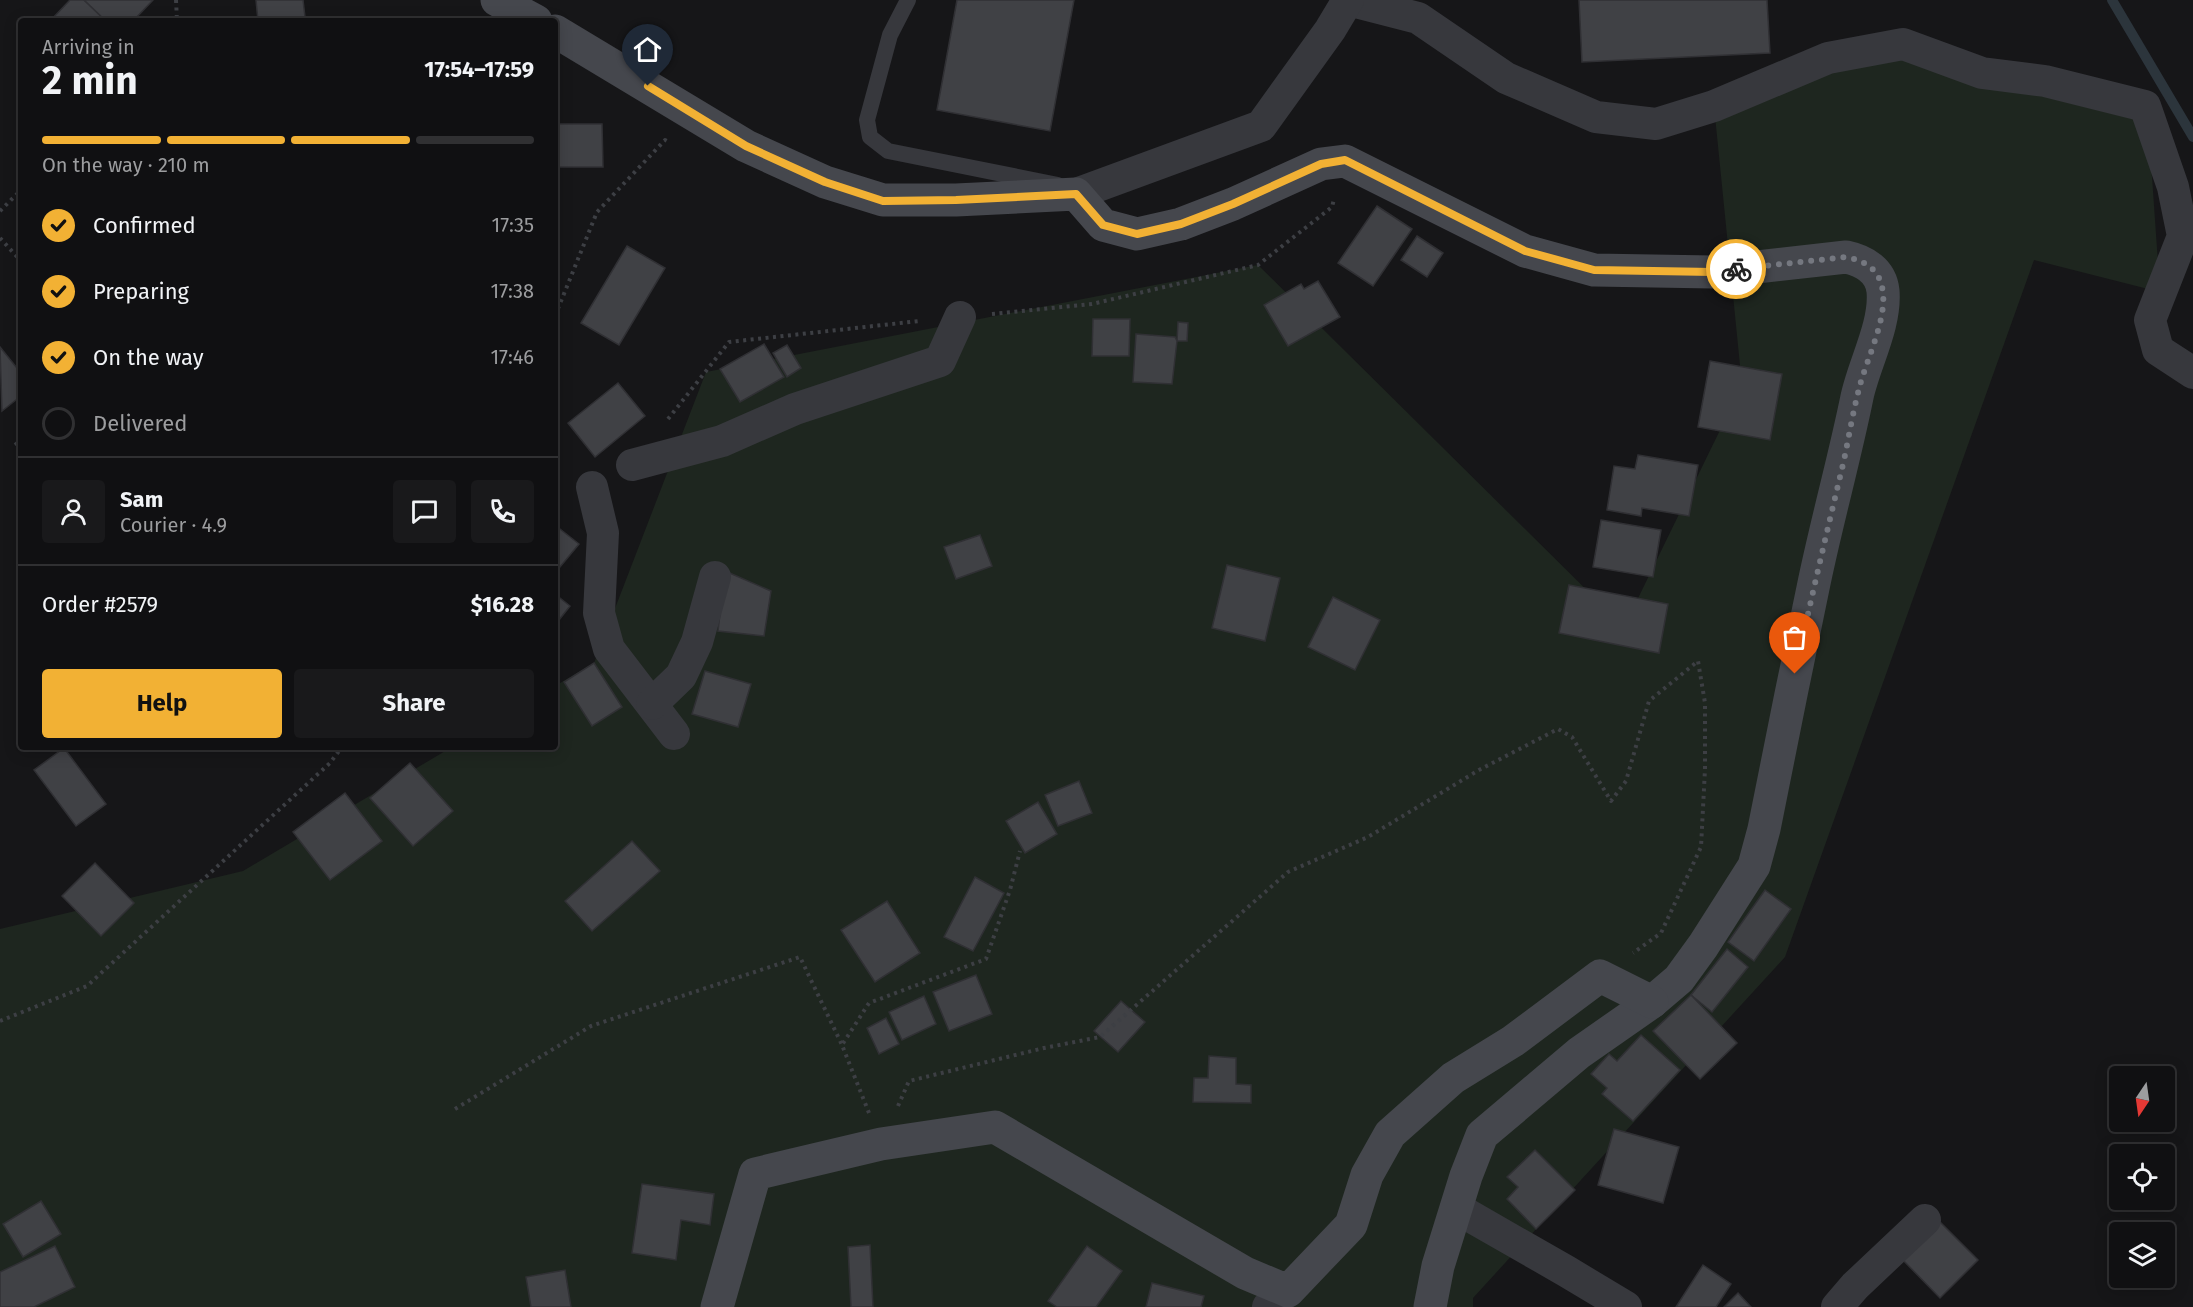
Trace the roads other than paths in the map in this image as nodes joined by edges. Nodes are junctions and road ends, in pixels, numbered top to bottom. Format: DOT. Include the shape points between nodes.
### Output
graph roads {
  1 [pos="497,0"];
  2 [pos="908,0"];
  3 [pos="1348,0"];
  4 [pos="530,18"];
  5 [pos="558,33"];
  6 [pos="1076,194"];
  7 [pos="960,317"];
  8 [pos="2193,373"];
  9 [pos="632,465"];
  10 [pos="592,487"];
  11 [pos="716,577"];
  12 [pos="652,704"];
  13 [pos="674,734"];
  14 [pos="1652,1002"];
  15 [pos="1456,1208"];
  16 [pos="1925,1220"];
  17 [pos="1278,1299"];
  18 [pos="717,1307"];
  19 [pos="1430,1307"];
  20 [pos="1626,1307"];
  21 [pos="1837,1307"];
  1 -- 4 [label="street"];
  2 -- 6 [label="lane" via="890,35 867,120 870,137 888,151 1054,182"];
  3 -- 6 [label="street" via="1261,126"];
  3 -- 8 [label="street" via="1418,18 1506,78 1596,117 1656,124 1714,106 1828,58 1903,44 1982,73 2045,81 2145,106 2173,188 2183,236 2150,320 2158,350"];
  5 -- 6 [label="street" via="746,146 825,182 883,201"];
  6 -- 14 [label="street" via="1103,225 1137,234 1181,224 1321,164 1345,160 1525,251 1594,270 1713,272 1846,257 1870,266 1878,276 1883,288 1882,313 1859,387 1754,866 1697,955"];
  7 -- 9 [label="street" via="940,361 795,409 722,441"];
  10 -- 12 [label="street" via="603,533 599,613 609,649"];
  11 -- 12 [label="street" via="697,642 681,676"];
  12 -- 13 [label="street"];
  14 -- 15 [label="street" via="1579,1053 1482,1135"];
  14 -- 17 [label="street" via="1600,976 1513,1041 1453,1078 1390,1134 1366,1175 1351,1225"];
  15 -- 19 [label="street" via="1437,1266"];
  15 -- 20 [label="street"];
  16 -- 21 [label="street"];
  17 -- 18 [label="street" via="1245,1273 995,1127 881,1144 755,1173"];
}
